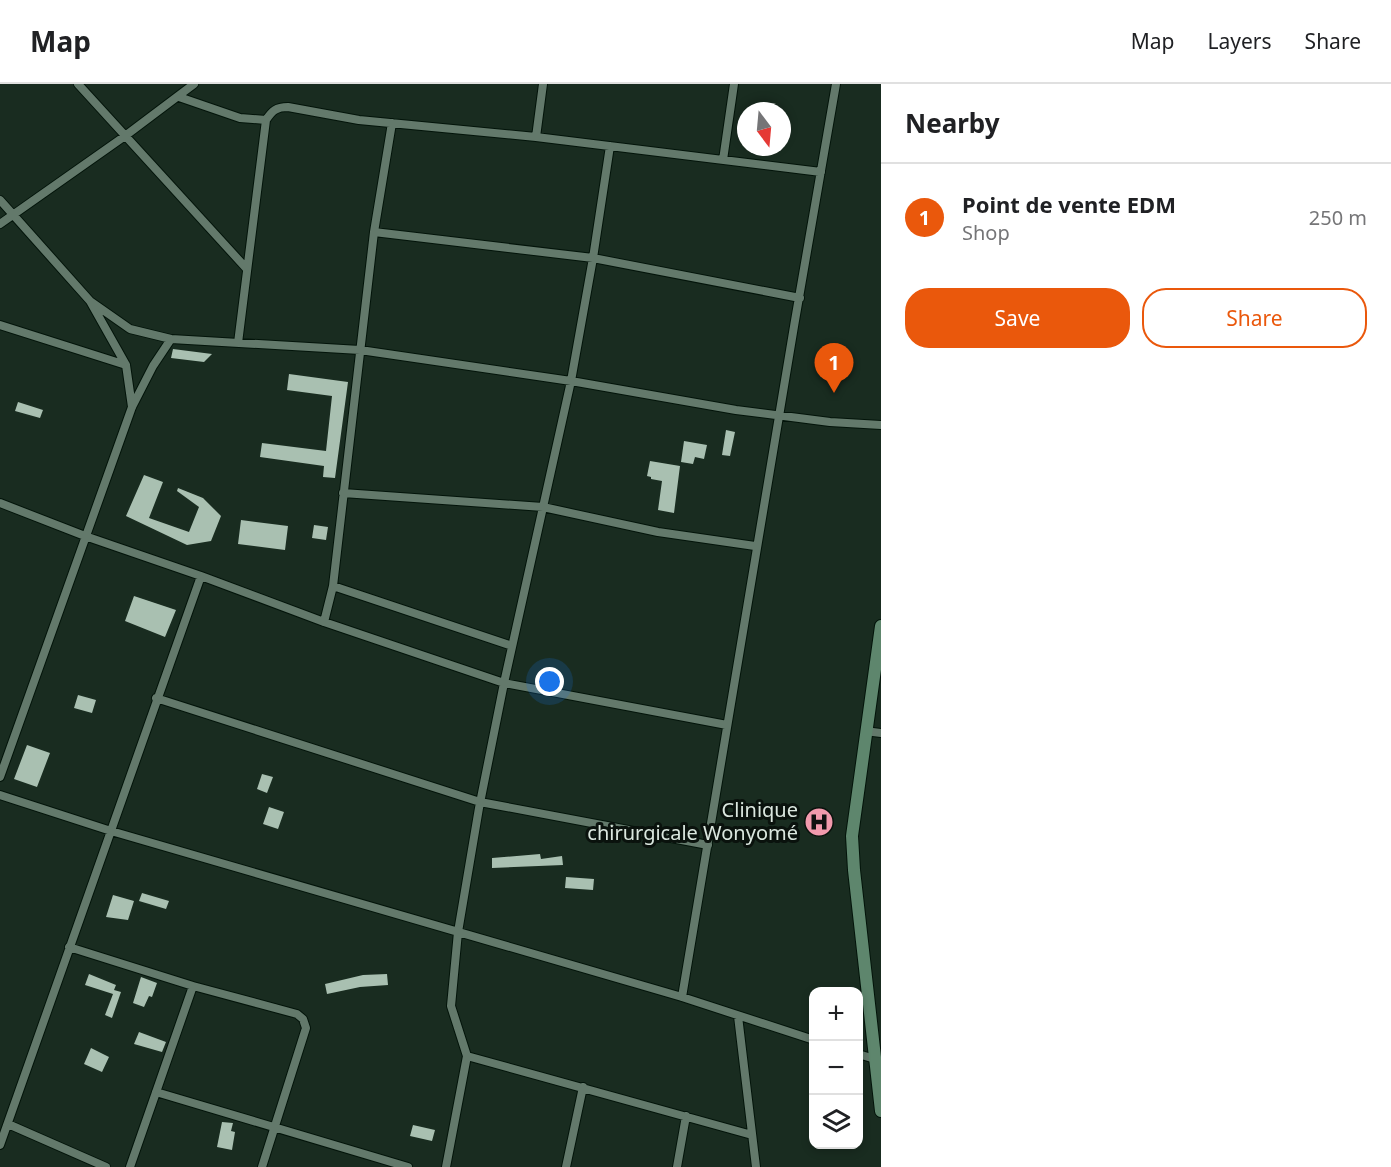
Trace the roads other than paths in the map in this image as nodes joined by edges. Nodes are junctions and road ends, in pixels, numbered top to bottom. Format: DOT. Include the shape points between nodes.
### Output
graph roads {
  1 [pos="78,84"];
  2 [pos="194,84"];
  3 [pos="543,84"];
  4 [pos="734,84"];
  5 [pos="836,84"];
  6 [pos="179,97"];
  7 [pos="266,120"];
  8 [pos="392,123"];
  9 [pos="125,136"];
  10 [pos="536,137"];
  11 [pos="610,146"];
  12 [pos="723,160"];
  13 [pos="821,172"];
  14 [pos="0,200"];
  15 [pos="13,215"];
  16 [pos="0,225"];
  17 [pos="374,232"];
  18 [pos="592,258"];
  19 [pos="246,268"];
  20 [pos="800,298"];
  21 [pos="90,301"];
  22 [pos="0,325"];
  23 [pos="171,339"];
  24 [pos="238,343"];
  25 [pos="360,350"];
  26 [pos="126,365"];
  27 [pos="570,381"];
  28 [pos="132,407"];
  29 [pos="780,415"];
  30 [pos="881,425"];
  31 [pos="344,493"];
  32 [pos="0,503"];
  33 [pos="543,507"];
  34 [pos="85,536"];
  35 [pos="755,546"];
  36 [pos="201,576"];
  37 [pos="333,586"];
  38 [pos="324,622"];
  39 [pos="881,626"];
  40 [pos="512,646"];
  41 [pos="504,683"];
  42 [pos="156,698"];
  43 [pos="727,725"];
  44 [pos="865,731"];
  45 [pos="881,733"];
  46 [pos="0,777"];
  47 [pos="0,795"];
  48 [pos="480,802"];
  49 [pos="111,831"];
  50 [pos="708,844"];
  51 [pos="458,932"];
  52 [pos="69,947"];
  53 [pos="192,986"];
  54 [pos="682,997"];
  55 [pos="738,1016"];
  56 [pos="877,1034"];
  57 [pos="809,1039"];
  58 [pos="863,1055"];
  59 [pos="467,1056"];
  60 [pos="876,1059"];
  61 [pos="583,1087"];
  62 [pos="156,1092"];
  63 [pos="881,1111"];
  64 [pos="686,1116"];
  65 [pos="8,1124"];
  66 [pos="275,1127"];
  67 [pos="752,1135"];
  68 [pos="0,1145"];
  69 [pos="106,1167"];
  70 [pos="130,1167"];
  71 [pos="262,1167"];
  72 [pos="408,1167"];
  73 [pos="446,1167"];
  74 [pos="566,1167"];
  75 [pos="677,1167"];
  76 [pos="756,1167"];
  1 -- 9 [label="street"];
  2 -- 6 [label="street"];
  3 -- 10 [label="street"];
  4 -- 12 [label="street"];
  5 -- 13 [label="street"];
  6 -- 7 [label="street" via="220,113"];
  6 -- 9 [label="street"];
  7 -- 8 [label="street" via="272,111 288,107"];
  7 -- 19 [label="street"];
  8 -- 10 [label="street"];
  8 -- 17 [label="street"];
  9 -- 15 [label="street"];
  9 -- 19 [label="street"];
  10 -- 11 [label="street"];
  11 -- 12 [label="street"];
  11 -- 18 [label="street"];
  12 -- 13 [label="street"];
  13 -- 20 [label="street"];
  14 -- 15 [label="street"];
  15 -- 16 [label="street"];
  15 -- 21 [label="street"];
  17 -- 18 [label="street"];
  17 -- 25 [label="street"];
  18 -- 20 [label="street"];
  18 -- 27 [label="street"];
  19 -- 24 [label="street"];
  20 -- 29 [label="street"];
  21 -- 23 [label="street" via="130,328"];
  21 -- 26 [label="street"];
  22 -- 26 [label="street"];
  23 -- 24 [label="street"];
  23 -- 28 [label="street"];
  24 -- 25 [label="street"];
  25 -- 27 [label="street"];
  25 -- 31 [label="street"];
  26 -- 28 [label="street"];
  27 -- 29 [label="street"];
  27 -- 33 [label="street"];
  28 -- 34 [label="street"];
  29 -- 30 [label="street"];
  29 -- 35 [label="street"];
  31 -- 33 [label="street"];
  31 -- 37 [label="street"];
  32 -- 34 [label="street"];
  33 -- 35 [label="street" via="658,532"];
  33 -- 40 [label="street"];
  34 -- 36 [label="street"];
  34 -- 46 [label="street"];
  35 -- 43 [label="street"];
  36 -- 38 [label="street"];
  36 -- 42 [label="street"];
  37 -- 38 [label="street"];
  37 -- 40 [label="street"];
  38 -- 41 [label="street"];
  39 -- 44 [label="street"];
  40 -- 41 [label="street"];
  41 -- 43 [label="street"];
  41 -- 48 [label="street"];
  42 -- 48 [label="street"];
  42 -- 49 [label="street"];
  43 -- 50 [label="street"];
  44 -- 45 [label="street"];
  44 -- 56 [label="street" via="852,836"];
  47 -- 49 [label="street"];
  48 -- 50 [label="street"];
  48 -- 51 [label="street"];
  49 -- 51 [label="street"];
  49 -- 52 [label="street"];
  50 -- 54 [label="street"];
  51 -- 54 [label="street"];
  51 -- 59 [label="street" via="452,1006"];
  52 -- 53 [label="street"];
  52 -- 65 [label="street"];
  53 -- 62 [label="street"];
  53 -- 66 [label="street" via="297,1014 303,1019 306,1028"];
  54 -- 55 [label="street"];
  55 -- 57 [label="street"];
  55 -- 67 [label="street"];
  56 -- 60 [label="street"];
  58 -- 60 [label="street"];
  59 -- 61 [label="street"];
  59 -- 73 [label="street"];
  60 -- 63 [label="street"];
  61 -- 64 [label="street"];
  61 -- 74 [label="street"];
  62 -- 66 [label="street"];
  62 -- 70 [label="street"];
  64 -- 67 [label="street"];
  64 -- 75 [label="street"];
  65 -- 68 [label="street"];
  65 -- 69 [label="street"];
  66 -- 71 [label="street"];
  66 -- 72 [label="street"];
  67 -- 76 [label="street"];
}
